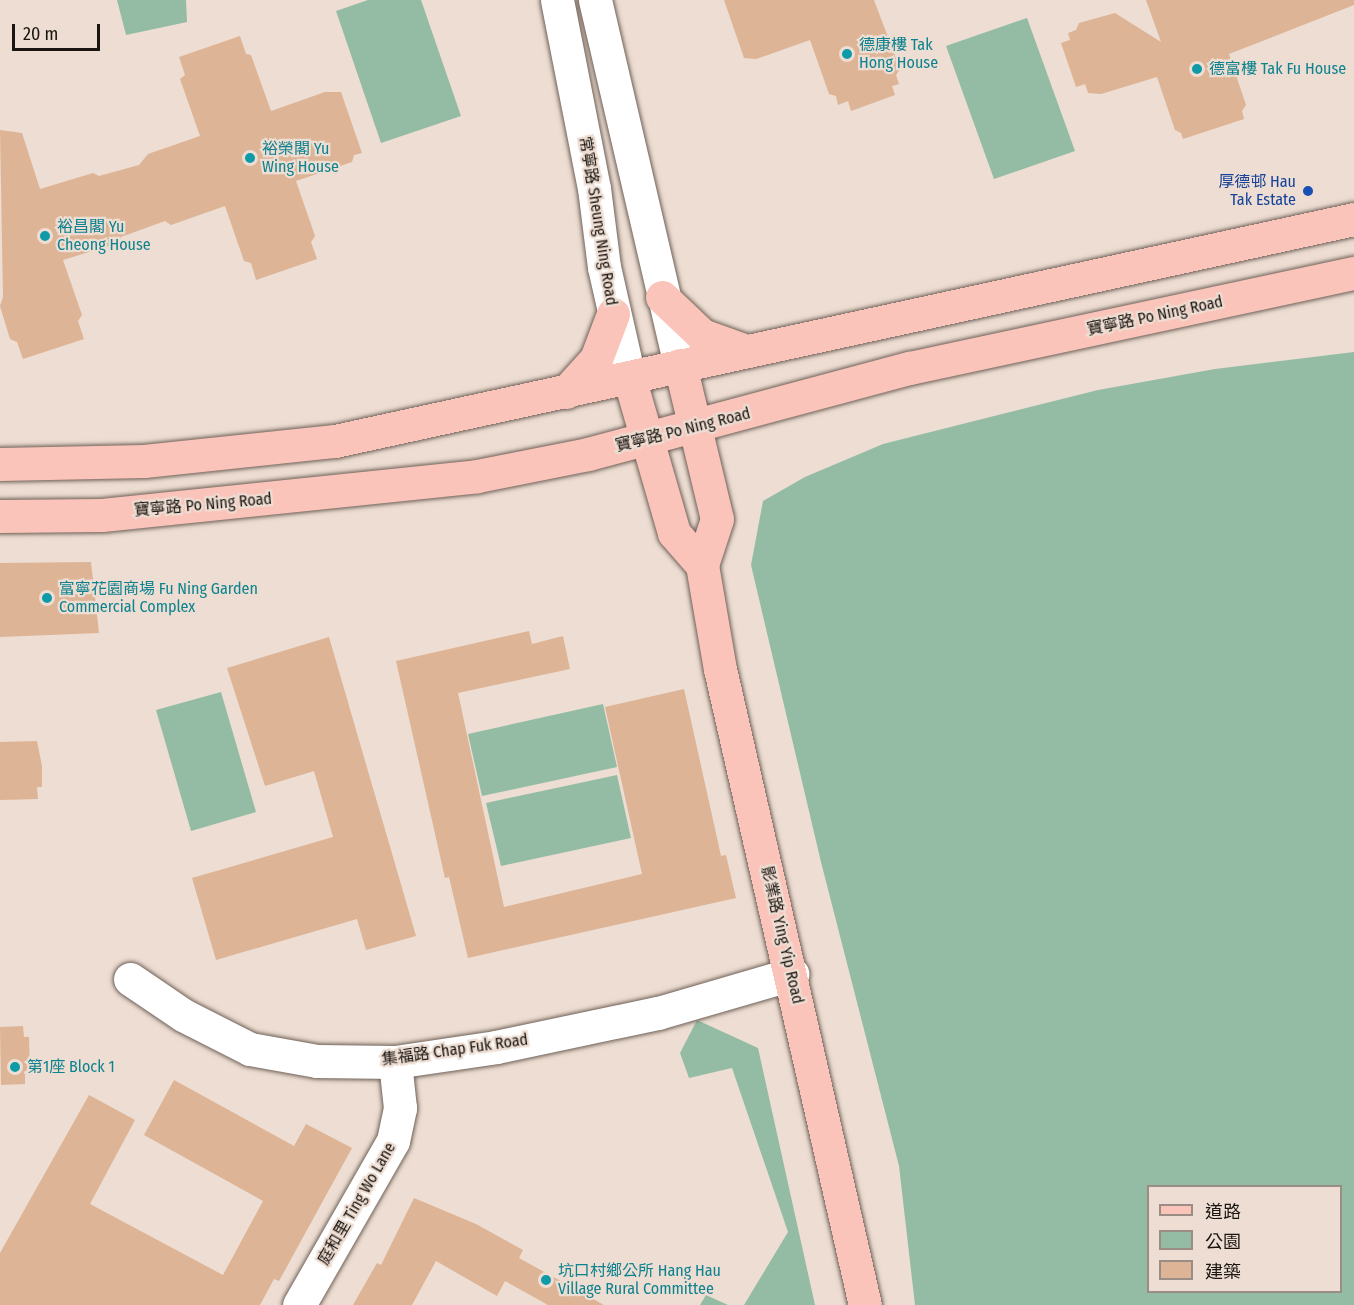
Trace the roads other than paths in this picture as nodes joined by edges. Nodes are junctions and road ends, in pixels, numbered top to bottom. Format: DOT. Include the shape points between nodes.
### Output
graph roads {
  1 [pos="557,0"];
  2 [pos="596,0"];
  3 [pos="1354,219"];
  4 [pos="1354,273"];
  5 [pos="662,297"];
  6 [pos="613,314"];
  7 [pos="744,350"];
  8 [pos="680,365"];
  9 [pos="629,377"];
  10 [pos="566,392"];
  11 [pos="752,413"];
  12 [pos="696,427"];
  13 [pos="646,439"];
  14 [pos="0,464"];
  15 [pos="709,476"];
  16 [pos="0,516"];
  17 [pos="702,565"];
  18 [pos="792,974"];
  19 [pos="130,979"];
  20 [pos="395,1062"];
  21 [pos="299,1305"];
  22 [pos="865,1305"];
  1 -- 6 [label="street, 常寧路 Sheung Ning Road" via="594,188"];
  2 -- 5 [label="street"];
  3 -- 7 [label="main road"];
  4 -- 11 [label="main road, 寶寧路 Po Ning Road" via="910,368"];
  5 -- 7 [label="main road" via="702,335"];
  5 -- 8 [label="street"];
  6 -- 9 [label="street, 常寧路 Sheung Ning Road"];
  6 -- 10 [label="main road" via="597,359"];
  7 -- 8 [label="main road"];
  8 -- 9 [label="main road"];
  8 -- 12 [label="main road"];
  9 -- 10 [label="main road"];
  9 -- 13 [label="main road, 常寧路 Sheung Ning Road"];
  10 -- 14 [label="main road" via="335,441 144,461"];
  11 -- 12 [label="main road, 寶寧路 Po Ning Road"];
  11 -- 15 [label="main road" via="726,439"];
  12 -- 13 [label="main road, 寶寧路 Po Ning Road"];
  12 -- 15 [label="main road, 影業路 Ying Yip Road"];
  13 -- 16 [label="main road, 寶寧路 Po Ning Road" via="477,476 102,514"];
  13 -- 17 [label="main road" via="674,533"];
  15 -- 17 [label="main road, 影業路 Ying Yip Road" via="717,519"];
  17 -- 18 [label="main road, 影業路 Ying Yip Road" via="720,669"];
  18 -- 20 [label="street, 集福路 Chap Fuk Road" via="658,1013 496,1047"];
  18 -- 22 [label="main road, 影業路 Ying Yip Road"];
  19 -- 20 [label="street, 集福路 Chap Fuk Road" via="183,1015 250,1049 317,1061"];
  20 -- 21 [label="street, 庭和里 Ting Wo Lane" via="400,1108 393,1141"];
}
